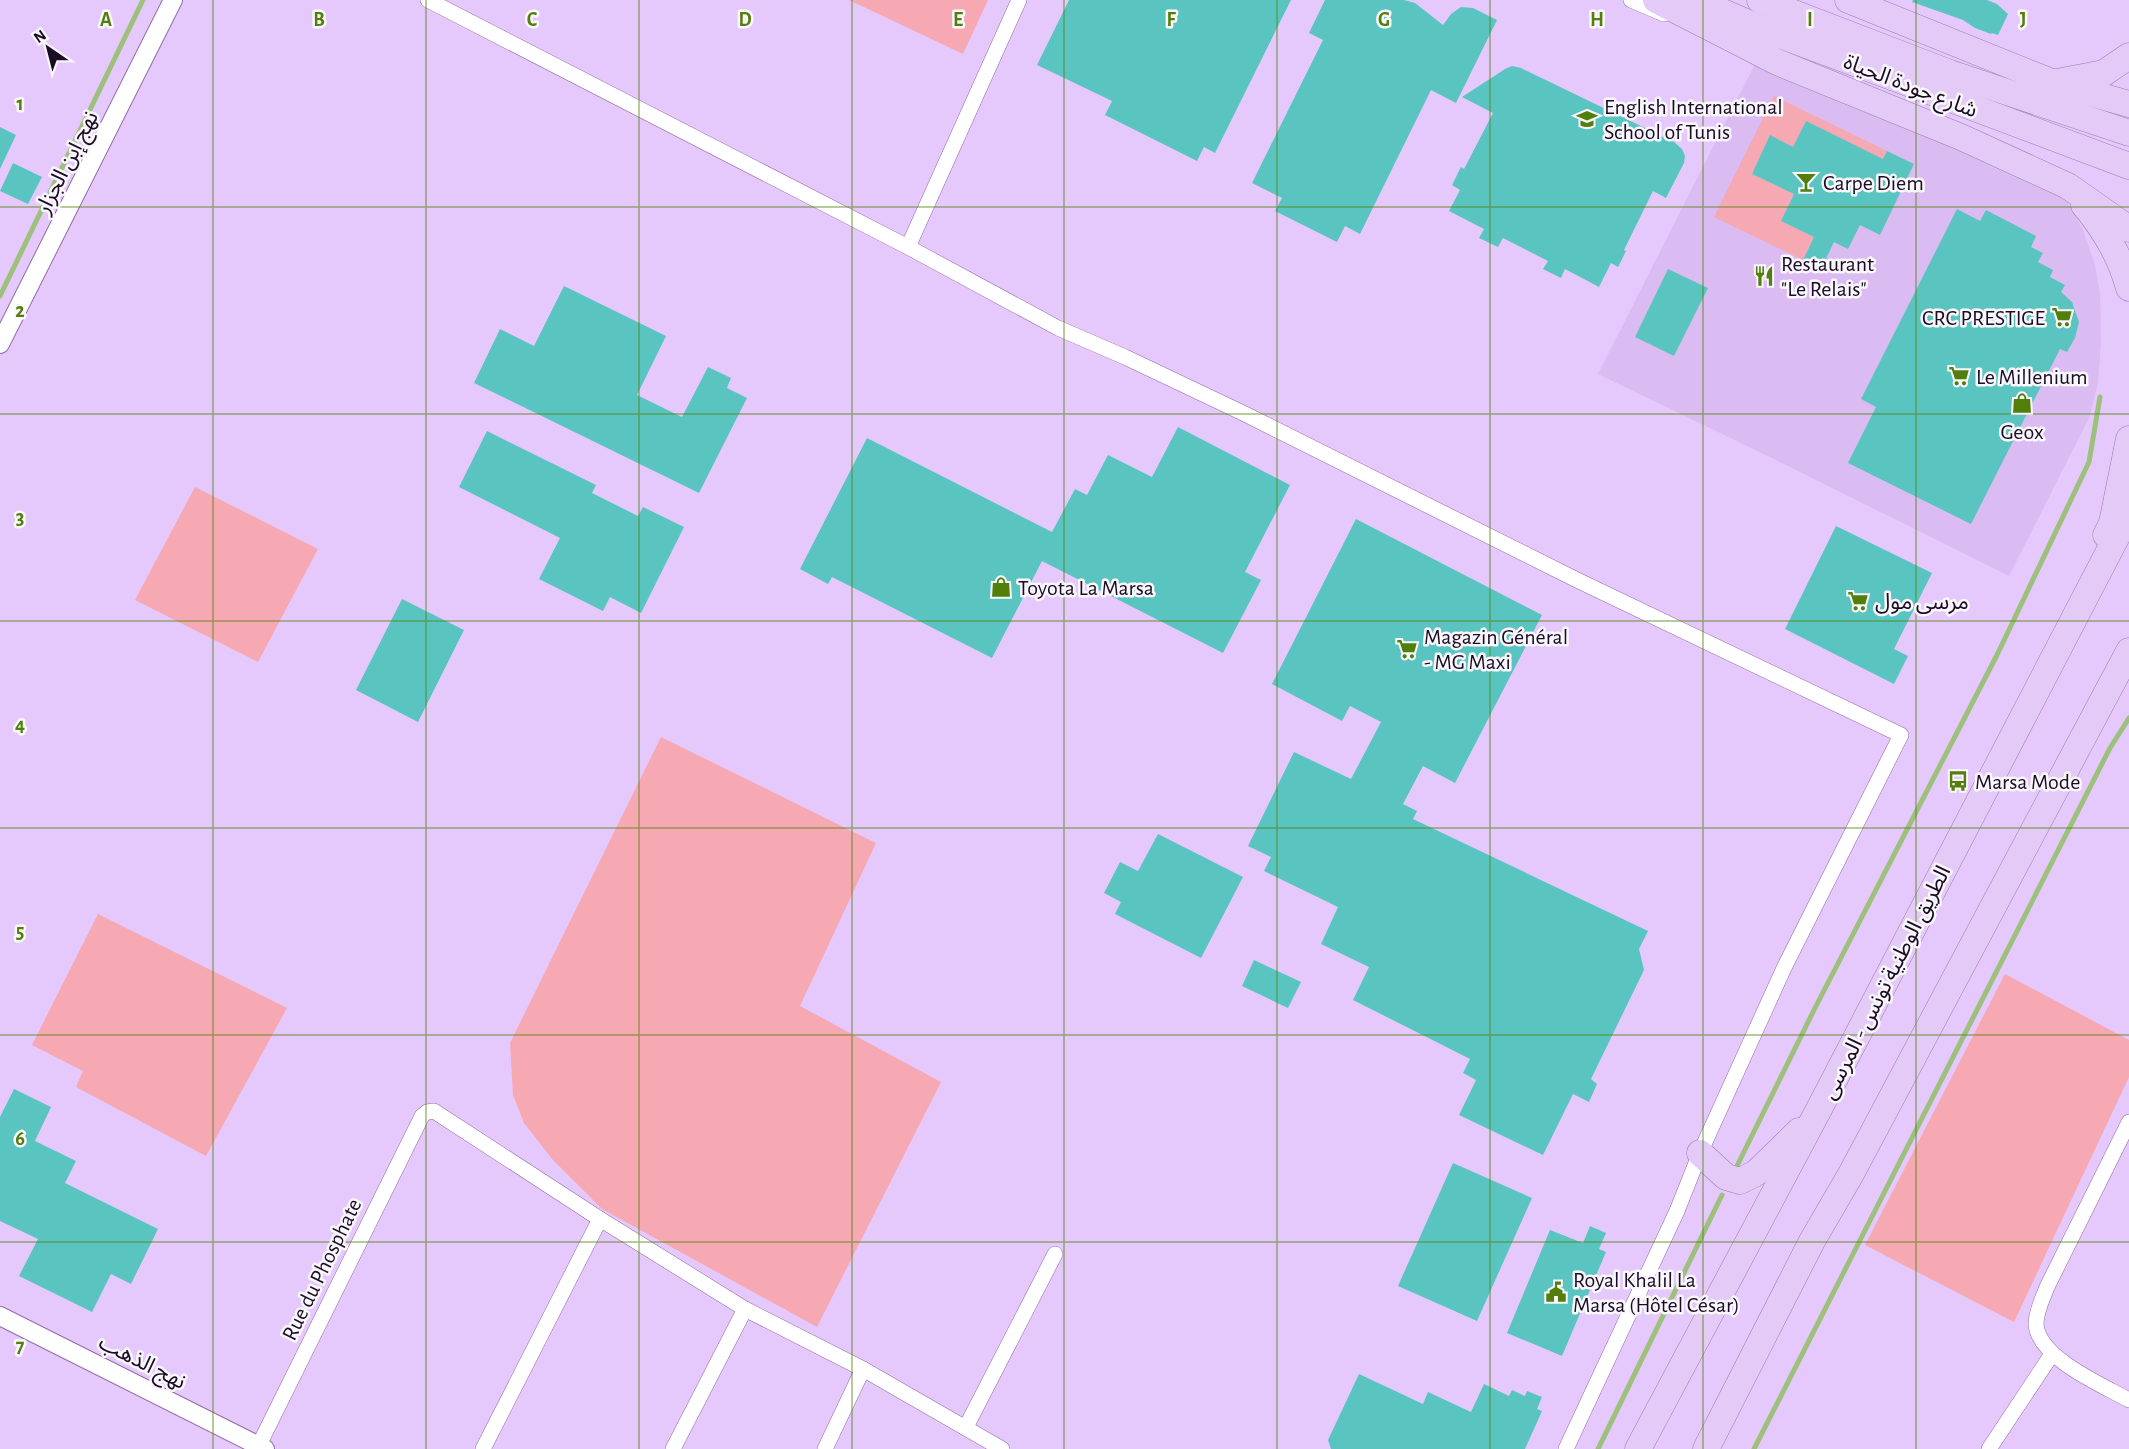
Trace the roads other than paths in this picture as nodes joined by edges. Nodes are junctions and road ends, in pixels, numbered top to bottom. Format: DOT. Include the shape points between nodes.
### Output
graph roads {
  1 [pos="173,0"];
  2 [pos="428,0"];
  3 [pos="1019,0"];
  4 [pos="1631,0"];
  5 [pos="1656,0"];
  6 [pos="1695,0"];
  7 [pos="1760,0"];
  8 [pos="1848,0"];
  9 [pos="1745,47"];
  10 [pos="2129,56"];
  11 [pos="2054,83"];
  12 [pos="2129,104"];
  13 [pos="2129,133"];
  14 [pos="2129,166"];
  15 [pos="2068,186"];
  16 [pos="2129,230"];
  17 [pos="908,247"];
  18 [pos="2129,288"];
  19 [pos="0,344"];
  20 [pos="2129,439"];
  21 [pos="2129,513"];
  22 [pos="2128,654"];
  23 [pos="2049,664"];
  24 [pos="1818,1111"];
  25 [pos="2129,1122"];
  26 [pos="1700,1153"];
  27 [pos="600,1219"];
  28 [pos="1055,1254"];
  29 [pos="745,1309"];
  30 [pos="0,1316"];
  31 [pos="2052,1354"];
  32 [pos="863,1369"];
  33 [pos="2129,1400"];
  34 [pos="966,1427"];
  35 [pos="260,1448"];
  36 [pos="483,1449"];
  37 [pos="673,1449"];
  38 [pos="825,1449"];
  39 [pos="1002,1449"];
  40 [pos="1566,1449"];
  41 [pos="1638,1449"];
  42 [pos="1706,1449"];
  43 [pos="1989,1449"];
  1 -- 19 [label="street, نهج إبن الجزار"];
  2 -- 17 [label="street"];
  3 -- 17 [label="street"];
  4 -- 9 [label="street"];
  5 -- 9 [label="highway"];
  6 -- 14 [label="highway, شارع جودة الحياة"];
  7 -- 13 [label="highway, شارع جودة الحياة" via="1950,73"];
  8 -- 11 [label="highway"];
  9 -- 15 [label="highway"];
  10 -- 11 [label="highway" via="2104,73"];
  11 -- 12 [label="highway"];
  15 -- 16 [label="highway"];
  15 -- 18 [label="highway" via="2094,217 2123,267"];
  17 -- 26 [label="street" via="1058,328 1245,414 1576,580 1900,735 1784,968"];
  20 -- 23 [label="highway" via="2112,522"];
  21 -- 23 [label="highway, الطريق الوطنية تونس - المرسى"];
  22 -- 42 [label="highway" via="1812,1241"];
  23 -- 24 [label="highway, الطريق الوطنية تونس - المرسى"];
  24 -- 26 [label="highway" via="1747,1179 1731,1179"];
  24 -- 41 [label="highway, الطريق الوطنية تونس - المرسى"];
  25 -- 31 [label="street" via="2039,1309 2036,1324"];
  26 -- 40 [label="street"];
  27 -- 29 [label="street"];
  27 -- 35 [label="street, Rue du Phosphate" via="440,1113 427,1112"];
  27 -- 36 [label="street"];
  28 -- 34 [label="street"];
  29 -- 32 [label="street"];
  29 -- 37 [label="street"];
  30 -- 35 [label="street, نهج الذهب"];
  31 -- 33 [label="street"];
  31 -- 43 [label="street"];
  32 -- 34 [label="street"];
  32 -- 38 [label="street"];
  34 -- 39 [label="street"];
}
